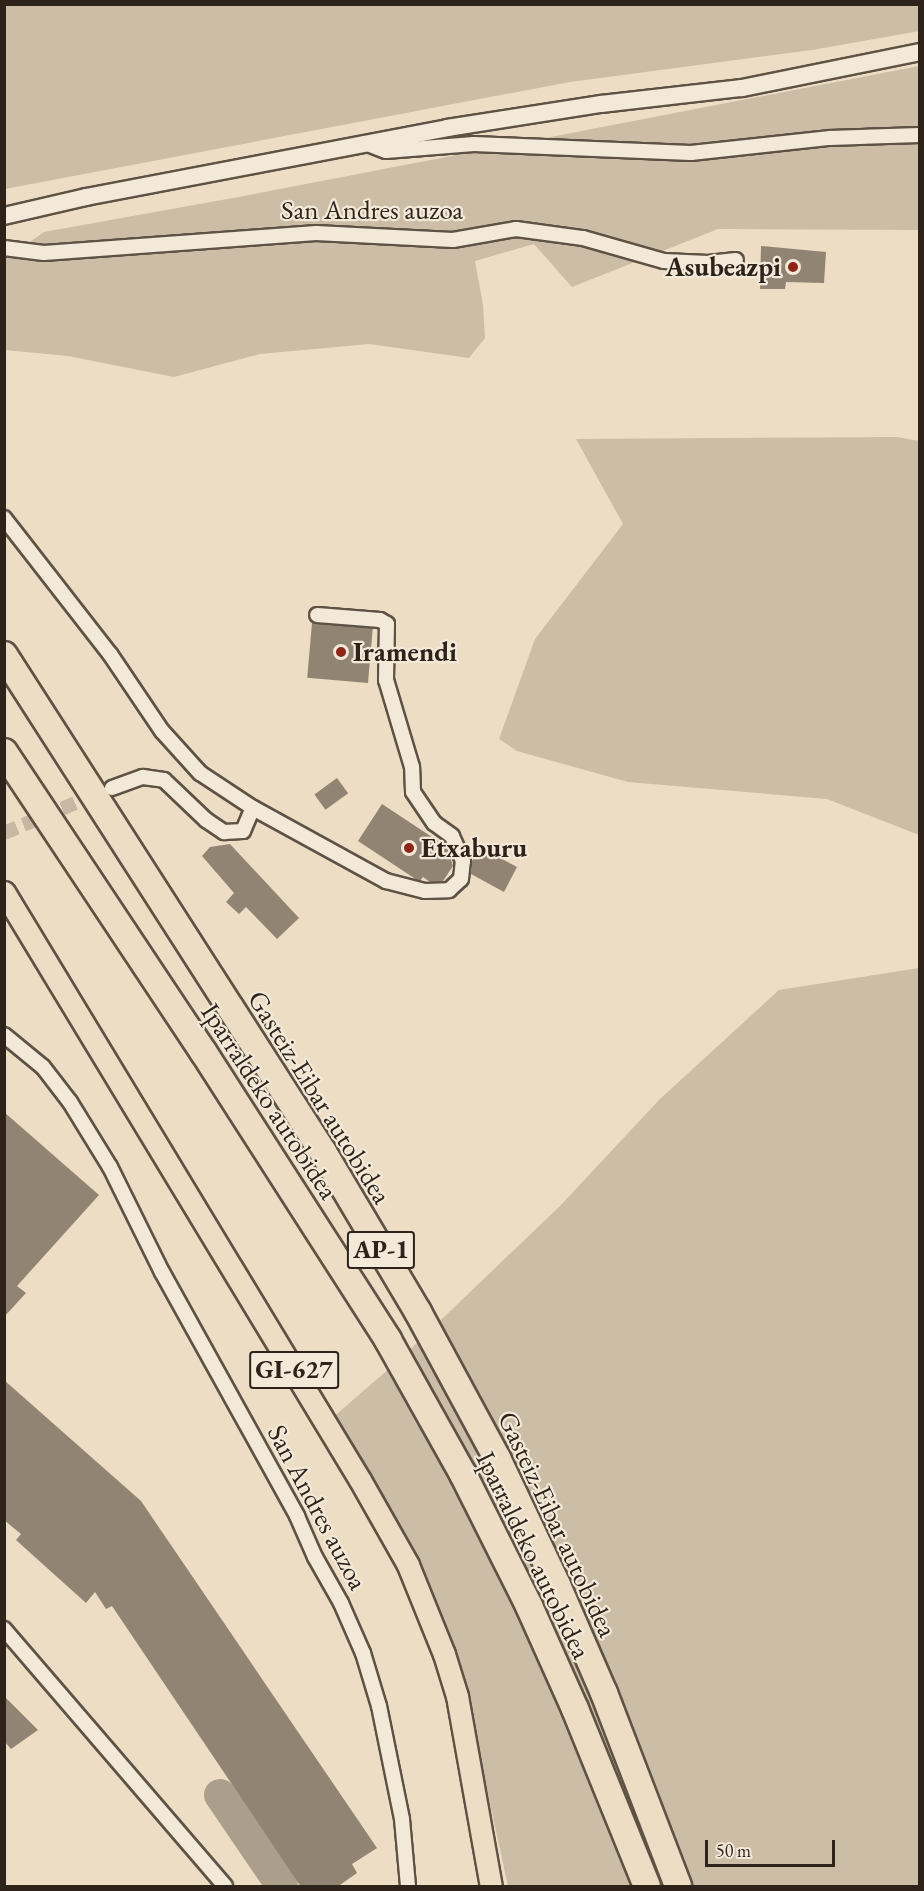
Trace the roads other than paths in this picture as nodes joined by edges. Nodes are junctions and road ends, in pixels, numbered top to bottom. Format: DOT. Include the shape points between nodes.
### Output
graph roads {
  1 [pos="920,51"];
  2 [pos="920,135"];
  3 [pos="365,143"];
  4 [pos="4,216"];
  5 [pos="4,248"];
  6 [pos="736,260"];
  7 [pos="4,518"];
  8 [pos="317,615"];
  9 [pos="4,655"];
  10 [pos="4,752"];
  11 [pos="112,788"];
  12 [pos="253,808"];
  13 [pos="4,892"];
  14 [pos="4,1035"];
  15 [pos="4,1629"];
  16 [pos="225,1887"];
  17 [pos="408,1887"];
  18 [pos="491,1887"];
  19 [pos="647,1887"];
  20 [pos="678,1887"];
  1 -- 3 [label="street, San Andres auzoa" via="742,88 536,113"];
  2 -- 3 [label="street, San Andres auzoa" via="823,139 691,153 474,144 386,151"];
  3 -- 4 [label="street, San Andres auzoa"];
  5 -- 6 [label="street, San Andres auzoa" via="44,253 298,233 453,240 516,229 583,238 664,261"];
  7 -- 12 [label="street" via="110,654 162,731 200,773"];
  8 -- 12 [label="street" via="380,620 387,624 386,680 412,767 413,792 434,823 452,836 460,854 461,879 449,890 406,888 363,869"];
  9 -- 20 [label="highway, Gasteiz-Eibar autobidea / AP-1" via="323,1152 418,1311 497,1458 557,1585 612,1714"];
  10 -- 19 [label="highway, Iparraldeko autobidea / AP-1" via="388,1340 463,1474 529,1606"];
  11 -- 12 [label="street" via="143,777 164,780 224,832 243,831"];
  13 -- 18 [label="main road, GI-627" via="408,1565 457,1696"];
  14 -- 17 [label="street, San Andres auzoa" via="43,1067 110,1167 162,1272 341,1603 363,1653 379,1706 402,1819"];
  15 -- 16 [label="street"];
}
